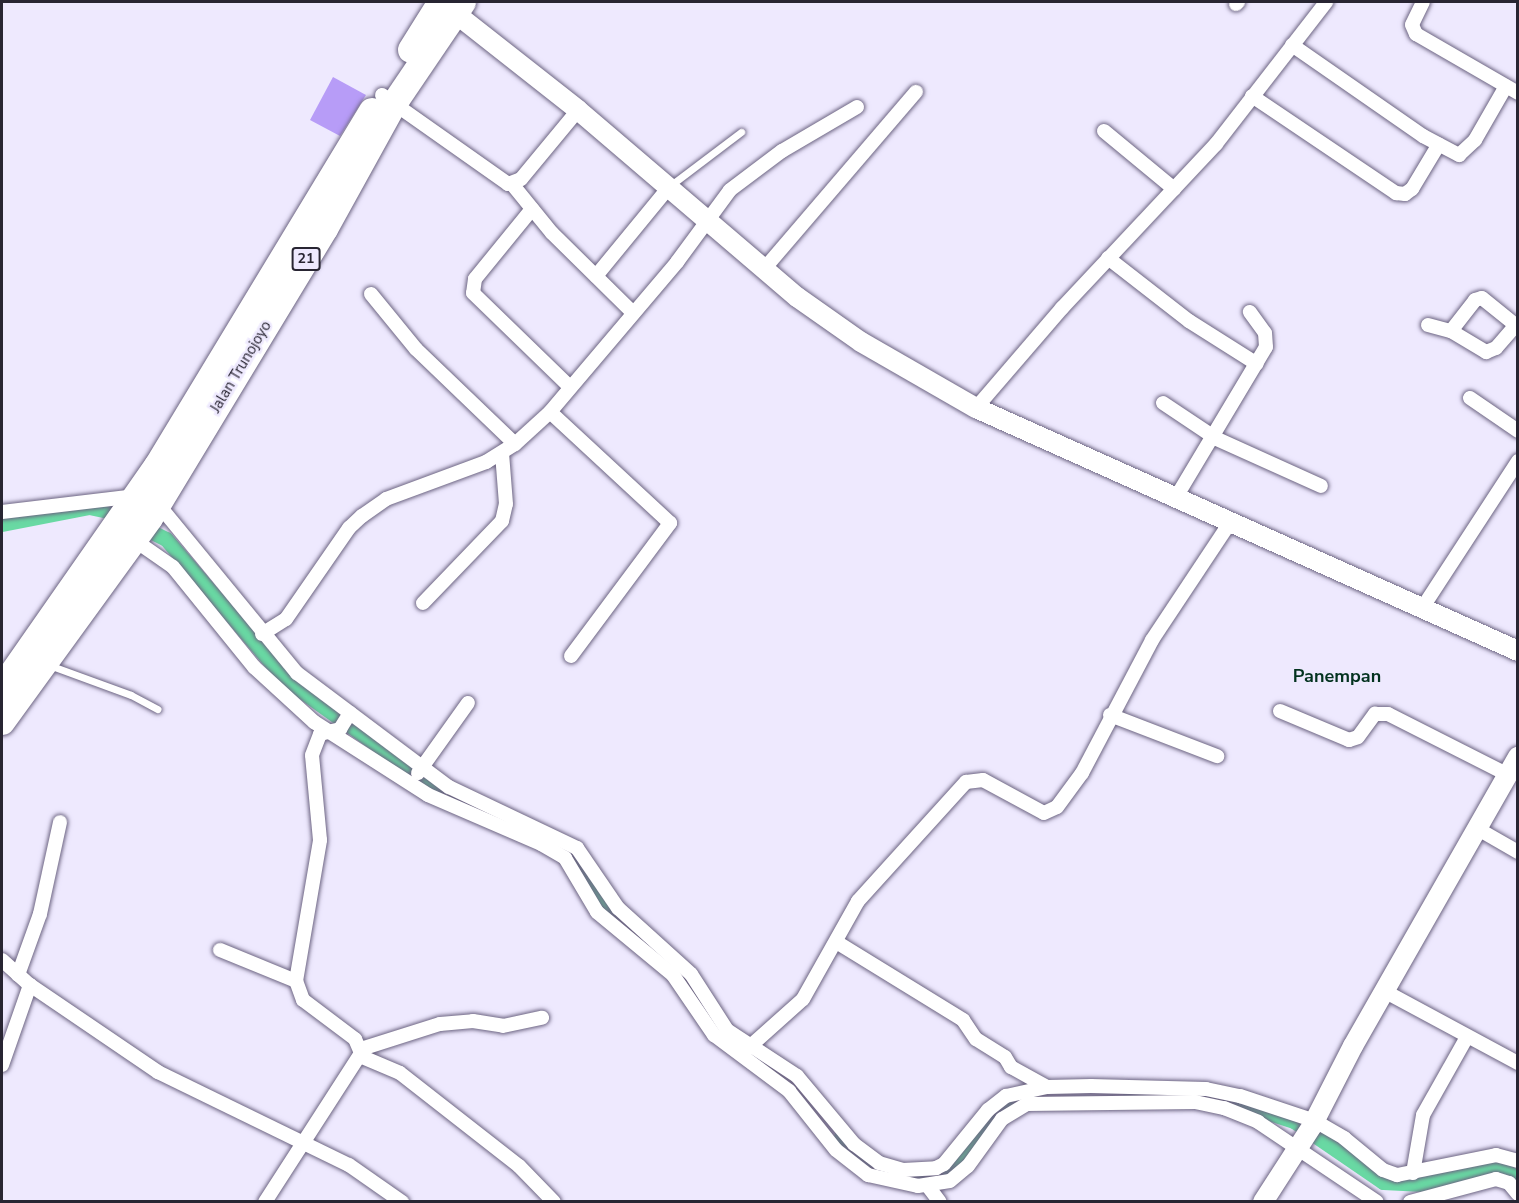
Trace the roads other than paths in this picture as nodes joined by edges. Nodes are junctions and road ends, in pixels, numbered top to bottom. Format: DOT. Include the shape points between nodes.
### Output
graph roads {
  1 [pos="1326,2"];
  2 [pos="1423,2"];
  3 [pos="448,4"];
  4 [pos="1292,45"];
  5 [pos="1512,90"];
  6 [pos="916,92"];
  7 [pos="1252,96"];
  8 [pos="388,99"];
  9 [pos="857,107"];
  10 [pos="578,110"];
  11 [pos="1104,131"];
  12 [pos="741,132"];
  13 [pos="1439,144"];
  14 [pos="512,184"];
  15 [pos="669,186"];
  16 [pos="1174,189"];
  17 [pos="532,209"];
  18 [pos="709,220"];
  19 [pos="1108,258"];
  20 [pos="765,268"];
  21 [pos="596,276"];
  22 [pos="371,294"];
  23 [pos="1250,312"];
  24 [pos="633,313"];
  25 [pos="1428,326"];
  26 [pos="1516,327"];
  27 [pos="1451,331"];
  28 [pos="1257,364"];
  29 [pos="570,387"];
  30 [pos="1470,398"];
  31 [pos="1163,403"];
  32 [pos="976,408"];
  33 [pos="550,412"];
  34 [pos="1518,431"];
  35 [pos="1212,435"];
  36 [pos="515,444"];
  37 [pos="502,453"];
  38 [pos="1518,461"];
  39 [pos="1321,486"];
  40 [pos="1175,500"];
  41 [pos="2,512"];
  42 [pos="135,519"];
  43 [pos="1229,525"];
  44 [pos="423,603"];
  45 [pos="1421,610"];
  46 [pos="262,634"];
  47 [pos="1518,651"];
  48 [pos="571,656"];
  49 [pos="37,658"];
  50 [pos="7,688"];
  51 [pos="468,703"];
  52 [pos="156,709"];
  53 [pos="1281,711"];
  54 [pos="1110,715"];
  55 [pos="2,722"];
  56 [pos="341,723"];
  57 [pos="1217,756"];
  58 [pos="1518,757"];
  59 [pos="417,775"];
  60 [pos="1508,775"];
  61 [pos="60,822"];
  62 [pos="1478,830"];
  63 [pos="1518,852"];
  64 [pos="571,853"];
  65 [pos="838,943"];
  66 [pos="220,950"];
  67 [pos="2,960"];
  68 [pos="18,975"];
  69 [pos="290,980"];
  70 [pos="30,985"];
  71 [pos="1386,992"];
  72 [pos="542,1018"];
  73 [pos="1467,1036"];
  74 [pos="746,1050"];
  75 [pos="360,1053"];
  76 [pos="1518,1063"];
  77 [pos="2,1065"];
  78 [pos="1047,1087"];
  79 [pos="1131,1094"];
  80 [pos="1307,1134"];
  81 [pos="302,1144"];
  82 [pos="1518,1161"];
  83 [pos="1413,1173"];
  84 [pos="920,1179"];
  85 [pos="1518,1194"];
  86 [pos="265,1202"];
  87 [pos="402,1202"];
  88 [pos="554,1202"];
  89 [pos="939,1202"];
  90 [pos="1263,1202"];
  91 [pos="1377,1202"];
  92 [pos="1410,1202"];
  1 -- 4 [label="street"];
  2 -- 5 [label="street" via="1412,25 1416,34"];
  3 -- 8 [label="highway, Jalan Trunojoyo / 21"];
  3 -- 10 [label="main road"];
  4 -- 7 [label="street"];
  4 -- 13 [label="street"];
  5 -- 13 [label="street" via="1464,154"];
  6 -- 20 [label="street"];
  7 -- 13 [label="street" via="1401,194 1412,189"];
  7 -- 16 [label="street" via="1216,144"];
  8 -- 14 [label="street" via="504,183"];
  8 -- 42 [label="highway, Jalan Trunojoyo / 21"];
  9 -- 18 [label="street" via="782,151 742,180"];
  10 -- 14 [label="street" via="521,179"];
  10 -- 15 [label="main road"];
  11 -- 16 [label="street"];
  12 -- 15 [label="lane"];
  14 -- 17 [label="street"];
  15 -- 18 [label="main road"];
  15 -- 21 [label="street"];
  16 -- 19 [label="street"];
  17 -- 21 [label="street"];
  17 -- 29 [label="street" via="475,279 473,293"];
  18 -- 20 [label="main road"];
  18 -- 24 [label="street"];
  19 -- 28 [label="street" via="1189,321"];
  19 -- 32 [label="street"];
  20 -- 32 [label="main road" via="826,319"];
  21 -- 24 [label="street"];
  22 -- 36 [label="street" via="416,349"];
  23 -- 28 [label="street" via="1267,340"];
  24 -- 29 [label="street"];
  25 -- 27 [label="street"];
  26 -- 27 [label="street" via="1496,348 1486,352"];
  26 -- 27 [label="street" via="1490,302 1479,299"];
  28 -- 35 [label="street"];
  29 -- 33 [label="street"];
  30 -- 34 [label="street"];
  31 -- 35 [label="street"];
  32 -- 40 [label="main road"];
  33 -- 36 [label="street"];
  33 -- 48 [label="street" via="669,519 670,525"];
  35 -- 39 [label="street" via="1279,470"];
  35 -- 40 [label="street"];
  36 -- 37 [label="street"];
  37 -- 44 [label="street" via="506,504 502,521"];
  37 -- 46 [label="street" via="386,500 367,513 350,528 286,619"];
  38 -- 45 [label="street"];
  40 -- 43 [label="main road"];
  41 -- 42 [label="street"];
  42 -- 46 [label="street"];
  42 -- 49 [label="highway, Jalan Trunojoyo / 21"];
  42 -- 56 [label="street" via="254,667 287,701"];
  43 -- 45 [label="main road"];
  43 -- 54 [label="street" via="1158,630"];
  45 -- 47 [label="main road"];
  46 -- 56 [label="street"];
  49 -- 50 [label="highway, Jalan Trunojoyo / 21"];
  49 -- 52 [label="lane" via="131,695"];
  50 -- 55 [label="highway, Jalan Trunojoyo / 21"];
  51 -- 59 [label="street"];
  53 -- 60 [label="street" via="1349,740 1358,737 1375,714 1388,714"];
  54 -- 57 [label="street"];
  54 -- 65 [label="street" via="1082,773 1051,812 1029,806 982,780 966,782 858,902"];
  56 -- 59 [label="street"];
  56 -- 59 [label="street"];
  56 -- 69 [label="street" via="317,738 312,756 319,849"];
  58 -- 60 [label="main road"];
  59 -- 64 [label="street"];
  59 -- 64 [label="street"];
  60 -- 62 [label="main road"];
  61 -- 68 [label="street" via="40,914"];
  62 -- 63 [label="street"];
  62 -- 71 [label="main road"];
  64 -- 74 [label="street" via="594,891 691,974 727,1030"];
  65 -- 74 [label="street" via="796,1008"];
  65 -- 78 [label="street" via="963,1020 976,1039 1005,1057 1011,1067"];
  66 -- 69 [label="street"];
  67 -- 68 [label="street"];
  68 -- 70 [label="street"];
  69 -- 75 [label="street" via="303,1000 354,1039"];
  70 -- 77 [label="street"];
  70 -- 81 [label="street" via="158,1072"];
  71 -- 73 [label="street"];
  71 -- 80 [label="main road"];
  72 -- 75 [label="street" via="503,1026 473,1021 440,1024"];
  73 -- 76 [label="street"];
  73 -- 83 [label="street" via="1423,1114"];
  74 -- 84 [label="street" via="797,1076 868,1157"];
  75 -- 81 [label="street"];
  75 -- 88 [label="street" via="400,1073 511,1159"];
  78 -- 79 [label="street"];
  78 -- 84 [label="street" via="1015,1092 1000,1099 944,1164"];
  79 -- 80 [label="street" via="1224,1108"];
  79 -- 80 [label="street" via="1217,1090"];
  79 -- 84 [label="street" via="1027,1104 1002,1119 959,1175"];
  80 -- 83 [label="street" via="1344,1137 1383,1170 1397,1175"];
  80 -- 90 [label="main road"];
  80 -- 91 [label="street"];
  81 -- 86 [label="street"];
  81 -- 87 [label="street" via="349,1165"];
  82 -- 83 [label="street" via="1496,1155"];
  84 -- 89 [label="street"];
  85 -- 92 [label="street" via="1509,1183 1496,1179"];
}
